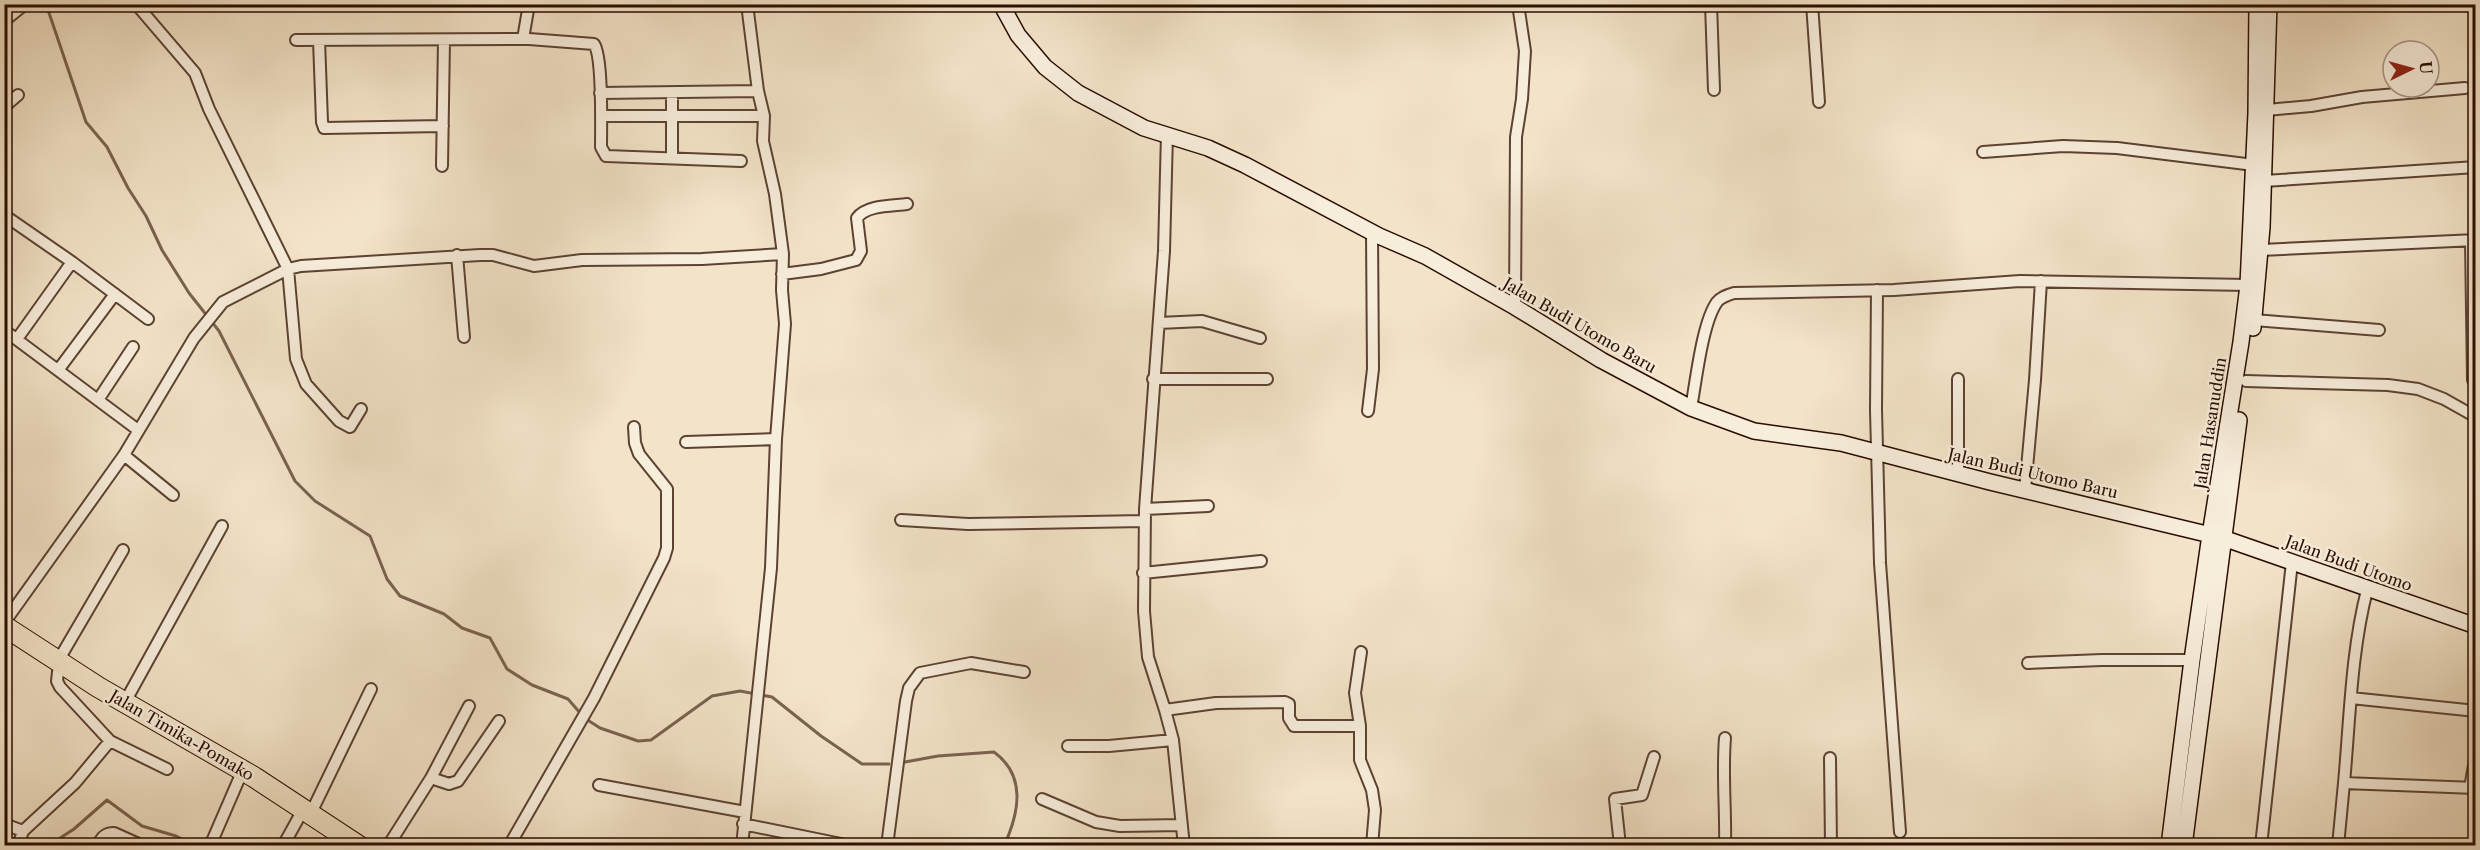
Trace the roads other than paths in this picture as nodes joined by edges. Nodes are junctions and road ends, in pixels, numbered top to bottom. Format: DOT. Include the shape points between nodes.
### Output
graph roads {
  1 [pos="25,4"];
  2 [pos="136,4"];
  3 [pos="529,4"];
  4 [pos="747,4"];
  5 [pos="1000,4"];
  6 [pos="1518,4"];
  7 [pos="1711,4"];
  8 [pos="1812,4"];
  9 [pos="2257,4"];
  10 [pos="2269,4"];
  11 [pos="4,21"];
  12 [pos="523,39"];
  13 [pos="296,40"];
  14 [pos="319,40"];
  15 [pos="444,40"];
  16 [pos="2465,88"];
  17 [pos="1714,90"];
  18 [pos="758,91"];
  19 [pos="600,93"];
  20 [pos="18,94"];
  21 [pos="672,94"];
  22 [pos="1819,102"];
  23 [pos="4,107"];
  24 [pos="2267,110"];
  25 [pos="601,116"];
  26 [pos="672,116"];
  27 [pos="764,116"];
  28 [pos="442,126"];
  29 [pos="1167,134"];
  30 [pos="1983,152"];
  31 [pos="672,157"];
  32 [pos="741,161"];
  33 [pos="2254,165"];
  34 [pos="442,166"];
  35 [pos="2475,166"];
  36 [pos="2264,181"];
  37 [pos="907,204"];
  38 [pos="4,215"];
  39 [pos="1372,232"];
  40 [pos="2473,240"];
  41 [pos="2261,250"];
  42 [pos="783,254"];
  43 [pos="457,255"];
  44 [pos="72,262"];
  45 [pos="288,269"];
  46 [pos="782,274"];
  47 [pos="2041,281"];
  48 [pos="2248,285"];
  49 [pos="1877,290"];
  50 [pos="116,294"];
  51 [pos="1515,307"];
  52 [pos="148,319"];
  53 [pos="2254,321"];
  54 [pos="1159,323"];
  55 [pos="4,330"];
  56 [pos="2379,330"];
  57 [pos="464,337"];
  58 [pos="1260,338"];
  59 [pos="17,339"];
  60 [pos="2246,343"];
  61 [pos="133,347"];
  62 [pos="59,369"];
  63 [pos="1154,379"];
  64 [pos="1267,379"];
  65 [pos="1958,379"];
  66 [pos="2473,380"];
  67 [pos="2246,381"];
  68 [pos="98,400"];
  69 [pos="1691,408"];
  70 [pos="361,409"];
  71 [pos="1368,411"];
  72 [pos="2475,417"];
  73 [pos="634,427"];
  74 [pos="138,430"];
  75 [pos="776,439"];
  76 [pos="686,442"];
  77 [pos="1877,453"];
  78 [pos="124,455"];
  79 [pos="1958,474"];
  80 [pos="2025,490"];
  81 [pos="172,495"];
  82 [pos="1208,506"];
  83 [pos="1145,509"];
  84 [pos="902,520"];
  85 [pos="1144,521"];
  86 [pos="222,526"];
  87 [pos="2216,536"];
  88 [pos="123,550"];
  89 [pos="1261,561"];
  90 [pos="2292,562"];
  91 [pos="1143,573"];
  92 [pos="2367,590"];
  93 [pos="4,624"];
  94 [pos="2475,626"];
  95 [pos="4,635"];
  96 [pos="1362,652"];
  97 [pos="2192,660"];
  98 [pos="2028,663"];
  99 [pos="58,667"];
  100 [pos="1024,672"];
  101 [pos="371,690"];
  102 [pos="2351,698"];
  103 [pos="125,702"];
  104 [pos="469,706"];
  105 [pos="1165,710"];
  106 [pos="2475,711"];
  107 [pos="499,721"];
  108 [pos="1360,726"];
  109 [pos="1725,738"];
  110 [pos="1173,740"];
  111 [pos="110,741"];
  112 [pos="1068,746"];
  113 [pos="2475,754"];
  114 [pos="1654,757"];
  115 [pos="1830,758"];
  116 [pos="167,769"];
  117 [pos="431,778"];
  118 [pos="239,779"];
  119 [pos="2344,783"];
  120 [pos="599,785"];
  121 [pos="2473,788"];
  122 [pos="1042,799"];
  123 [pos="745,812"];
  124 [pos="305,815"];
  125 [pos="4,824"];
  126 [pos="743,824"];
  127 [pos="1182,825"];
  128 [pos="23,831"];
  129 [pos="1900,832"];
  130 [pos="18,846"];
  131 [pos="98,846"];
  132 [pos="143,846"];
  133 [pos="210,846"];
  134 [pos="283,846"];
  135 [pos="342,846"];
  136 [pos="358,846"];
  137 [pos="388,846"];
  138 [pos="509,846"];
  139 [pos="742,846"];
  140 [pos="850,846"];
  141 [pos="887,846"];
  142 [pos="1185,846"];
  143 [pos="1372,846"];
  144 [pos="1620,846"];
  145 [pos="1725,846"];
  146 [pos="1831,846"];
  147 [pos="2169,846"];
  148 [pos="2184,846"];
  149 [pos="2261,846"];
  150 [pos="2338,846"];
  1 -- 11 [label="street"];
  2 -- 45 [label="street" via="195,73"];
  3 -- 12 [label="street"];
  4 -- 18 [label="street"];
  5 -- 29 [label="street, Jalan Budi Utomo Baru" via="1018,35 1059,79 1144,128"];
  6 -- 51 [label="street" via="1525,51 1516,137"];
  7 -- 17 [label="street"];
  8 -- 22 [label="street"];
  9 -- 33 [label="street, Jalan Hasanuddin"];
  10 -- 24 [label="street, Jalan Hasanuddin"];
  12 -- 15 [label="street"];
  12 -- 19 [label="street" via="594,44"];
  13 -- 14 [label="street"];
  14 -- 15 [label="street"];
  14 -- 28 [label="street" via="324,128"];
  15 -- 28 [label="street"];
  16 -- 24 [label="street"];
  18 -- 21 [label="street"];
  18 -- 27 [label="street"];
  19 -- 21 [label="street"];
  19 -- 25 [label="street"];
  20 -- 23 [label="street"];
  21 -- 26 [label="street"];
  24 -- 36 [label="street, Jalan Hasanuddin"];
  25 -- 26 [label="street"];
  25 -- 31 [label="street" via="600,147 606,156"];
  26 -- 27 [label="street"];
  26 -- 31 [label="street"];
  27 -- 42 [label="street" via="763,141"];
  28 -- 34 [label="street"];
  29 -- 39 [label="street, Jalan Budi Utomo Baru" via="1245,165"];
  29 -- 54 [label="street"];
  30 -- 33 [label="street" via="2105,147"];
  31 -- 32 [label="street"];
  33 -- 48 [label="street, Jalan Hasanuddin"];
  35 -- 36 [label="street"];
  36 -- 41 [label="street, Jalan Hasanuddin"];
  37 -- 46 [label="street" via="859,214 861,251 856,260"];
  38 -- 44 [label="street"];
  39 -- 51 [label="street, Jalan Budi Utomo Baru" via="1425,256"];
  39 -- 71 [label="street" via="1373,369"];
  40 -- 41 [label="street"];
  40 -- 66 [label="street"];
  41 -- 53 [label="street, Jalan Hasanuddin"];
  42 -- 43 [label="street" via="582,260 534,266 493,255"];
  42 -- 46 [label="street"];
  43 -- 45 [label="street"];
  43 -- 57 [label="street"];
  44 -- 50 [label="street"];
  44 -- 59 [label="street"];
  45 -- 70 [label="street" via="296,359 306,384 339,421 350,427"];
  45 -- 74 [label="street" via="218,306"];
  46 -- 75 [label="street" via="784,350"];
  47 -- 48 [label="street"];
  47 -- 49 [label="street"];
  47 -- 80 [label="street"];
  48 -- 60 [label="street, Jalan Hasanuddin"];
  49 -- 69 [label="street" via="1724,296 1710,317"];
  49 -- 77 [label="street"];
  50 -- 52 [label="street"];
  50 -- 62 [label="street"];
  51 -- 69 [label="street, Jalan Budi Utomo Baru" via="1601,360"];
  53 -- 56 [label="street"];
  53 -- 60 [label="street, Jalan Hasanuddin"];
  54 -- 58 [label="street" via="1202,321"];
  54 -- 63 [label="street"];
  55 -- 59 [label="street"];
  59 -- 62 [label="street"];
  60 -- 67 [label="street, Jalan Hasanuddin"];
  60 -- 87 [label="street, Jalan Hasanuddin"];
  61 -- 68 [label="street"];
  62 -- 68 [label="street"];
  63 -- 64 [label="street"];
  63 -- 83 [label="street"];
  65 -- 79 [label="street"];
  67 -- 72 [label="street" via="2418,389"];
  67 -- 87 [label="street, Jalan Hasanuddin"];
  68 -- 74 [label="street"];
  69 -- 77 [label="street, Jalan Budi Utomo Baru" via="1754,431 1841,443"];
  73 -- 138 [label="street" via="639,454 667,489 667,548 594,698"];
  74 -- 78 [label="street"];
  75 -- 76 [label="street"];
  75 -- 123 [label="street" via="771,568"];
  77 -- 79 [label="street, Jalan Budi Utomo Baru"];
  77 -- 129 [label="street" via="1880,563"];
  78 -- 81 [label="street"];
  78 -- 93 [label="street"];
  79 -- 80 [label="street, Jalan Budi Utomo Baru"];
  80 -- 87 [label="street, Jalan Budi Utomo Baru"];
  82 -- 83 [label="street"];
  83 -- 85 [label="street"];
  84 -- 85 [label="street" via="968,524"];
  85 -- 91 [label="street"];
  86 -- 103 [label="street"];
  87 -- 90 [label="street, Jalan Budi Utomo"];
  87 -- 97 [label="street, Jalan Hasanuddin"];
  87 -- 148 [label="street, Jalan Hasanuddin"];
  88 -- 99 [label="street"];
  89 -- 91 [label="street"];
  90 -- 92 [label="street, Jalan Budi Utomo"];
  90 -- 149 [label="street"];
  91 -- 105 [label="street" via="1146,645"];
  92 -- 94 [label="street, Jalan Budi Utomo"];
  92 -- 102 [label="street" via="2357,629"];
  93 -- 99 [label="highway, Jalan Timika-Pomako"];
  95 -- 99 [label="highway, Jalan Timika-Pomako"];
  96 -- 108 [label="street" via="1355,693"];
  97 -- 98 [label="street"];
  97 -- 147 [label="street, Jalan Hasanuddin"];
  99 -- 103 [label="highway, Jalan Timika-Pomako"];
  99 -- 111 [label="street" via="60,687"];
  99 -- 118 [label="highway, Jalan Timika-Pomako"];
  100 -- 141 [label="street" via="971,663 920,673 909,688 906,701"];
  101 -- 124 [label="street"];
  102 -- 106 [label="street"];
  102 -- 119 [label="street"];
  103 -- 124 [label="highway, Jalan Timika-Pomako"];
  104 -- 117 [label="street"];
  105 -- 108 [label="street" via="1215,703 1285,702 1289,704 1289,718 1294,726"];
  105 -- 110 [label="street"];
  107 -- 117 [label="street" via="458,781 449,784"];
  108 -- 143 [label="street" via="1360,760 1375,810"];
  109 -- 145 [label="street"];
  110 -- 112 [label="street"];
  110 -- 127 [label="street"];
  111 -- 116 [label="street"];
  111 -- 128 [label="street" via="75,783"];
  113 -- 121 [label="street"];
  114 -- 144 [label="street" via="1642,795 1615,799"];
  115 -- 146 [label="street"];
  117 -- 137 [label="street"];
  118 -- 124 [label="highway, Jalan Timika-Pomako"];
  118 -- 133 [label="street"];
  119 -- 121 [label="street"];
  119 -- 150 [label="street"];
  120 -- 123 [label="street"];
  122 -- 127 [label="street" via="1096,822 1120,826"];
  123 -- 126 [label="street"];
  124 -- 134 [label="street"];
  124 -- 135 [label="highway, Jalan Timika-Pomako"];
  124 -- 136 [label="highway, Jalan Timika-Pomako"];
  125 -- 128 [label="street"];
  126 -- 139 [label="street"];
  126 -- 140 [label="street"];
  127 -- 142 [label="street"];
  128 -- 130 [label="street"];
  131 -- 132 [label="street" via="109,833"];
}
